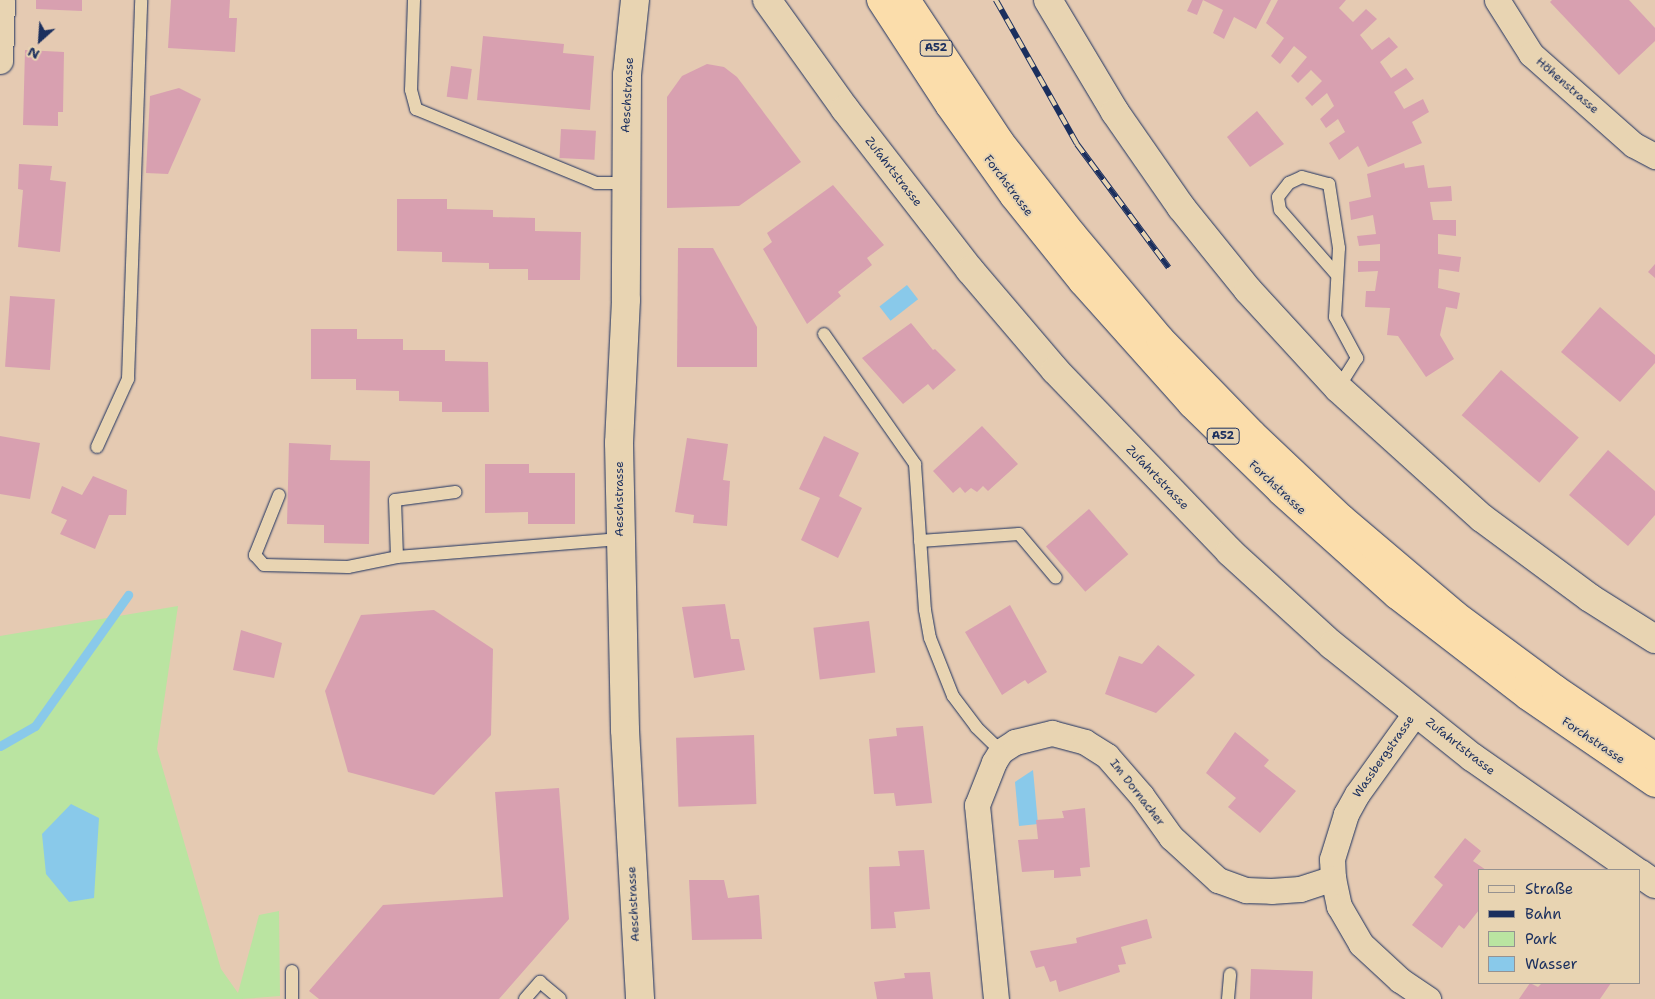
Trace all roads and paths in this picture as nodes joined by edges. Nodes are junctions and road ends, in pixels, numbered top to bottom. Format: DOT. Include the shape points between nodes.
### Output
graph roads {
  1 [pos="2,0"];
  2 [pos="141,0"];
  3 [pos="414,0"];
  4 [pos="635,0"];
  5 [pos="767,0"];
  6 [pos="882,0"];
  7 [pos="906,0"];
  8 [pos="1048,0"];
  9 [pos="1497,0"];
  10 [pos="0,61"];
  11 [pos="1655,156"];
  12 [pos="626,183"];
  13 [pos="1337,275"];
  14 [pos="824,334"];
  15 [pos="1338,388"];
  16 [pos="97,447"];
  17 [pos="455,492"];
  18 [pos="280,495"];
  19 [pos="620,539"];
  20 [pos="920,541"];
  21 [pos="397,557"];
  22 [pos="1056,578"];
  23 [pos="1655,639"];
  24 [pos="1416,712"];
  25 [pos="1001,751"];
  26 [pos="1655,757"];
  27 [pos="1655,783"];
  28 [pos="1633,869"];
  29 [pos="1640,874"];
  30 [pos="1332,878"];
  31 [pos="1655,884"];
  32 [pos="292,971"];
  33 [pos="1230,974"];
  34 [pos="292,999"];
  35 [pos="525,999"];
  36 [pos="560,999"];
  37 [pos="640,999"];
  38 [pos="996,999"];
  39 [pos="1228,999"];
  40 [pos="1428,999"];
  1 -- 10 [label="street"];
  2 -- 16 [label="lane" via="128,379"];
  3 -- 12 [label="lane" via="411,90 416,109 596,182"];
  4 -- 12 [label="main road, Aeschstrasse" via="627,75"];
  5 -- 24 [label="main road, Zufahrtstrasse" via="845,109 970,270 1055,370 1230,552 1332,645"];
  6 -- 27 [label="highway, Forchstrasse / A52" via="950,106 1014,196 1083,282 1192,404 1281,491 1397,595 1528,696"];
  7 -- 26 [label="highway, Forchstrasse / A52" via="995,134 1072,234 1160,339 1239,421 1342,519 1454,615"];
  8 -- 15 [label="main road" via="1115,112 1181,207 1248,290"];
  9 -- 11 [label="street, Höhenstrasse" via="1531,54 1634,145"];
  12 -- 19 [label="main road, Aeschstrasse"];
  13 -- 13 [label="lane" via="1339,248 1329,184 1302,177 1289,183 1278,197 1280,210"];
  13 -- 15 [label="lane" via="1335,317 1357,358"];
  14 -- 20 [label="lane" via="915,464"];
  15 -- 23 [label="main road" via="1482,518 1590,598"];
  17 -- 21 [label="lane" via="395,500"];
  18 -- 21 [label="lane" via="255,555 264,565 348,567"];
  19 -- 21 [label="lane"];
  19 -- 37 [label="main road, Aeschstrasse" via="625,730"];
  20 -- 22 [label="lane" via="1019,534"];
  20 -- 25 [label="lane" via="924,610 939,666 954,696 976,727"];
  24 -- 28 [label="main road, Zufahrtstrasse" via="1526,797"];
  24 -- 30 [label="street, Wassbergstrasse" via="1356,794 1332,859"];
  25 -- 30 [label="street, Im Dornacher" via="1020,740 1052,733 1094,748 1124,773 1171,837 1218,880 1246,890 1271,892 1300,889"];
  25 -- 38 [label="street" via="980,790 977,820"];
  29 -- 31 [label="main road"];
  30 -- 40 [label="street, Wassbergstrasse" via="1339,906 1361,944 1400,980"];
  32 -- 34 [label="lane"];
  33 -- 39 [label="lane"];
  35 -- 36 [label="lane" via="540,982"];
}
